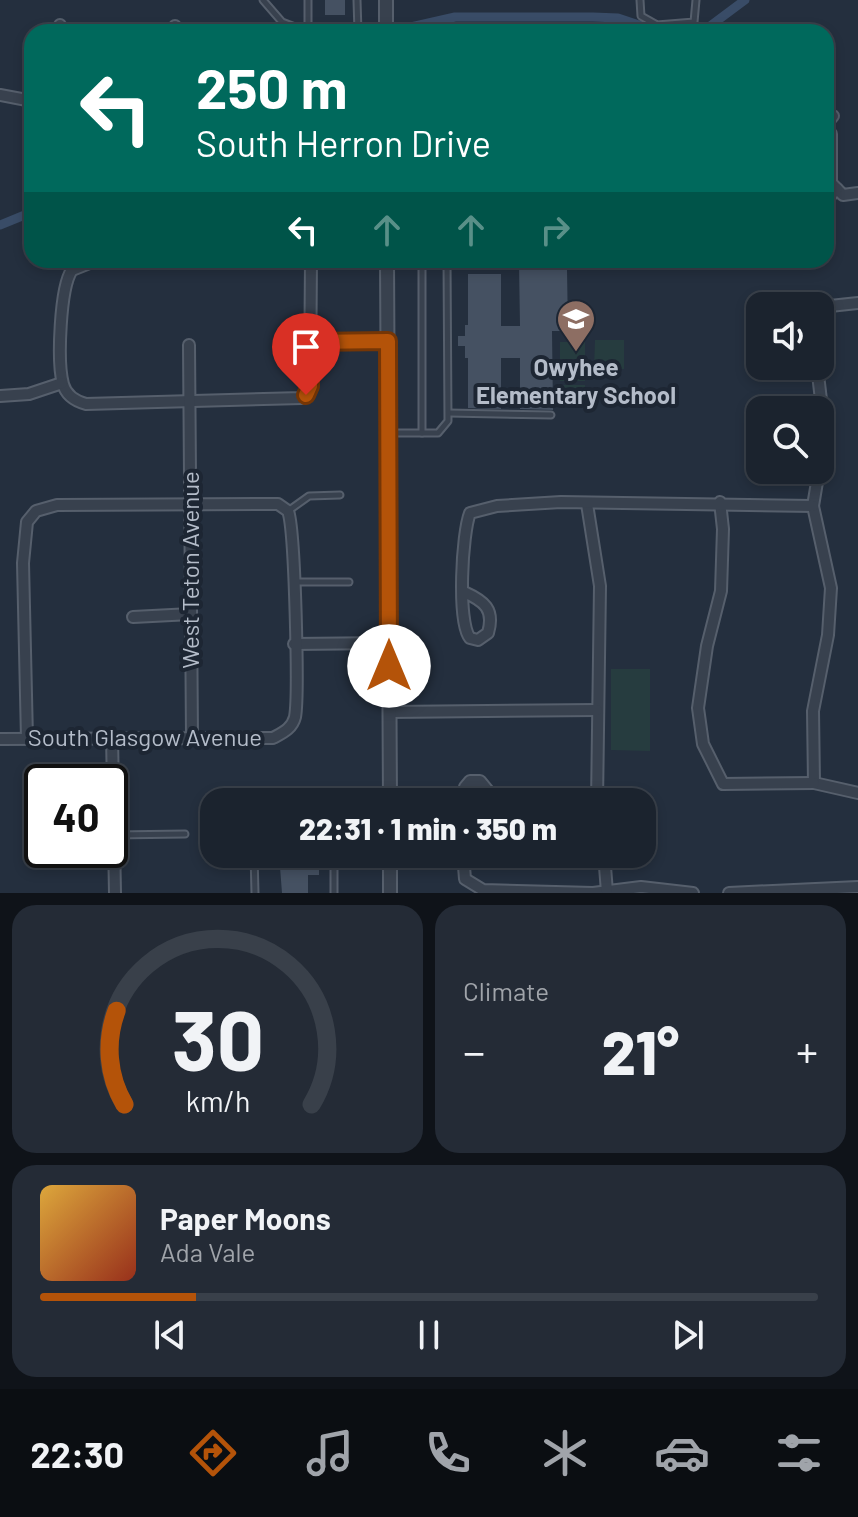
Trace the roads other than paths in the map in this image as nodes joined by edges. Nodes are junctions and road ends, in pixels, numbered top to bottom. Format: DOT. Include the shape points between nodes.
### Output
graph roads {
  1 [pos="263,0"];
  2 [pos="308,0"];
  3 [pos="357,0"];
  4 [pos="386,0"];
  5 [pos="640,0"];
  6 [pos="696,0"];
  7 [pos="287,24"];
  8 [pos="308,24"];
  9 [pos="358,24"];
  10 [pos="386,24"];
  11 [pos="655,24"];
  12 [pos="669,24"];
  13 [pos="0,95"];
  14 [pos="24,100"];
  15 [pos="834,186"];
  16 [pos="837,189"];
  17 [pos="834,192"];
  18 [pos="858,193"];
  19 [pos="77,268"];
  20 [pos="311,268"];
  21 [pos="387,268"];
  22 [pos="422,268"];
  23 [pos="447,268"];
  24 [pos="858,303"];
  25 [pos="834,306"];
  26 [pos="388,341"];
  27 [pos="310,342"];
  28 [pos="189,345"];
  29 [pos="62,383"];
  30 [pos="0,396"];
  31 [pos="190,403"];
  32 [pos="449,413"];
  33 [pos="551,415"];
  34 [pos="388,433"];
  35 [pos="422,433"];
  36 [pos="817,484"];
  37 [pos="340,495"];
  38 [pos="720,502"];
  39 [pos="190,504"];
  40 [pos="587,504"];
  41 [pos="813,506"];
  42 [pos="288,511"];
  43 [pos="292,582"];
  44 [pos="349,582"];
  45 [pos="464,592"];
  46 [pos="191,614"];
  47 [pos="133,617"];
  48 [pos="389,643"];
  49 [pos="294,644"];
  50 [pos="597,710"];
  51 [pos="390,712"];
  52 [pos="112,737"];
  53 [pos="192,737"];
  54 [pos="0,739"];
  55 [pos="27,739"];
  56 [pos="112,764"];
  57 [pos="814,783"];
  58 [pos="390,788"];
  59 [pos="465,788"];
  60 [pos="488,788"];
  61 [pos="597,788"];
  62 [pos="858,793"];
  63 [pos="128,830"];
  64 [pos="185,834"];
  65 [pos="114,868"];
  66 [pos="254,868"];
  67 [pos="334,868"];
  68 [pos="390,868"];
  69 [pos="464,868"];
  70 [pos="605,868"];
  71 [pos="858,887"];
  72 [pos="607,892"];
  73 [pos="115,893"];
  74 [pos="255,893"];
  75 [pos="334,893"];
  76 [pos="390,893"];
  77 [pos="693,893"];
  78 [pos="729,893"];
  1 -- 7 [label="lane"];
  2 -- 8 [label="lane"];
  3 -- 9 [label="lane"];
  4 -- 10 [label="street"];
  5 -- 11 [label="lane" via="641,16"];
  6 -- 12 [label="lane" via="694,22"];
  13 -- 14 [label="street"];
  15 -- 16 [label="street"];
  16 -- 17 [label="street"];
  16 -- 18 [label="street" via="843,195"];
  19 -- 29 [label="street" via="63,289"];
  20 -- 27 [label="street"];
  21 -- 26 [label="street"];
  22 -- 35 [label="lane"];
  23 -- 32 [label="lane"];
  24 -- 25 [label="street"];
  26 -- 27 [label="street"];
  26 -- 34 [label="street"];
  27 -- 31 [label="street" via="310,386 297,401"];
  28 -- 31 [label="street, West Teton Avenue"];
  29 -- 30 [label="street"];
  29 -- 31 [label="street" via="75,401 86,404"];
  31 -- 39 [label="street, West Teton Avenue"];
  32 -- 33 [label="lane"];
  32 -- 35 [label="lane" via="445,428"];
  34 -- 35 [label="lane"];
  34 -- 48 [label="street"];
  36 -- 41 [label="street"];
  37 -- 42 [label="lane" via="309,496"];
  38 -- 40 [label="street"];
  38 -- 41 [label="street"];
  38 -- 57 [label="street" via="721,591 700,698 703,744 723,784"];
  39 -- 42 [label="street" via="278,504"];
  39 -- 46 [label="street, West Teton Avenue"];
  39 -- 55 [label="street" via="57,505 36,511 27,522"];
  40 -- 45 [label="street" via="497,506 470,513 464,528"];
  40 -- 50 [label="street" via="600,586"];
  41 -- 57 [label="street" via="831,588 813,711"];
  42 -- 43 [label="street"];
  43 -- 44 [label="lane"];
  43 -- 49 [label="street"];
  46 -- 47 [label="street"];
  46 -- 53 [label="street, West Teton Avenue"];
  48 -- 49 [label="street"];
  48 -- 51 [label="street"];
  49 -- 53 [label="street, South Glasgow Avenue" via="295,719 289,729 273,738"];
  50 -- 51 [label="street"];
  50 -- 61 [label="street"];
  51 -- 58 [label="street"];
  52 -- 53 [label="street, South Glasgow Avenue"];
  52 -- 55 [label="street, South Glasgow Avenue"];
  52 -- 56 [label="street"];
  54 -- 55 [label="street, South Glasgow Avenue"];
  57 -- 62 [label="street"];
  59 -- 60 [label="street" via="470,781 480,781"];
  63 -- 64 [label="lane"];
  65 -- 73 [label="street"];
  66 -- 74 [label="lane"];
  67 -- 75 [label="lane"];
  68 -- 76 [label="street"];
  69 -- 72 [label="street" via="465,879 483,890"];
  70 -- 72 [label="street"];
  71 -- 78 [label="street"];
  72 -- 77 [label="street" via="641,887"];
}
